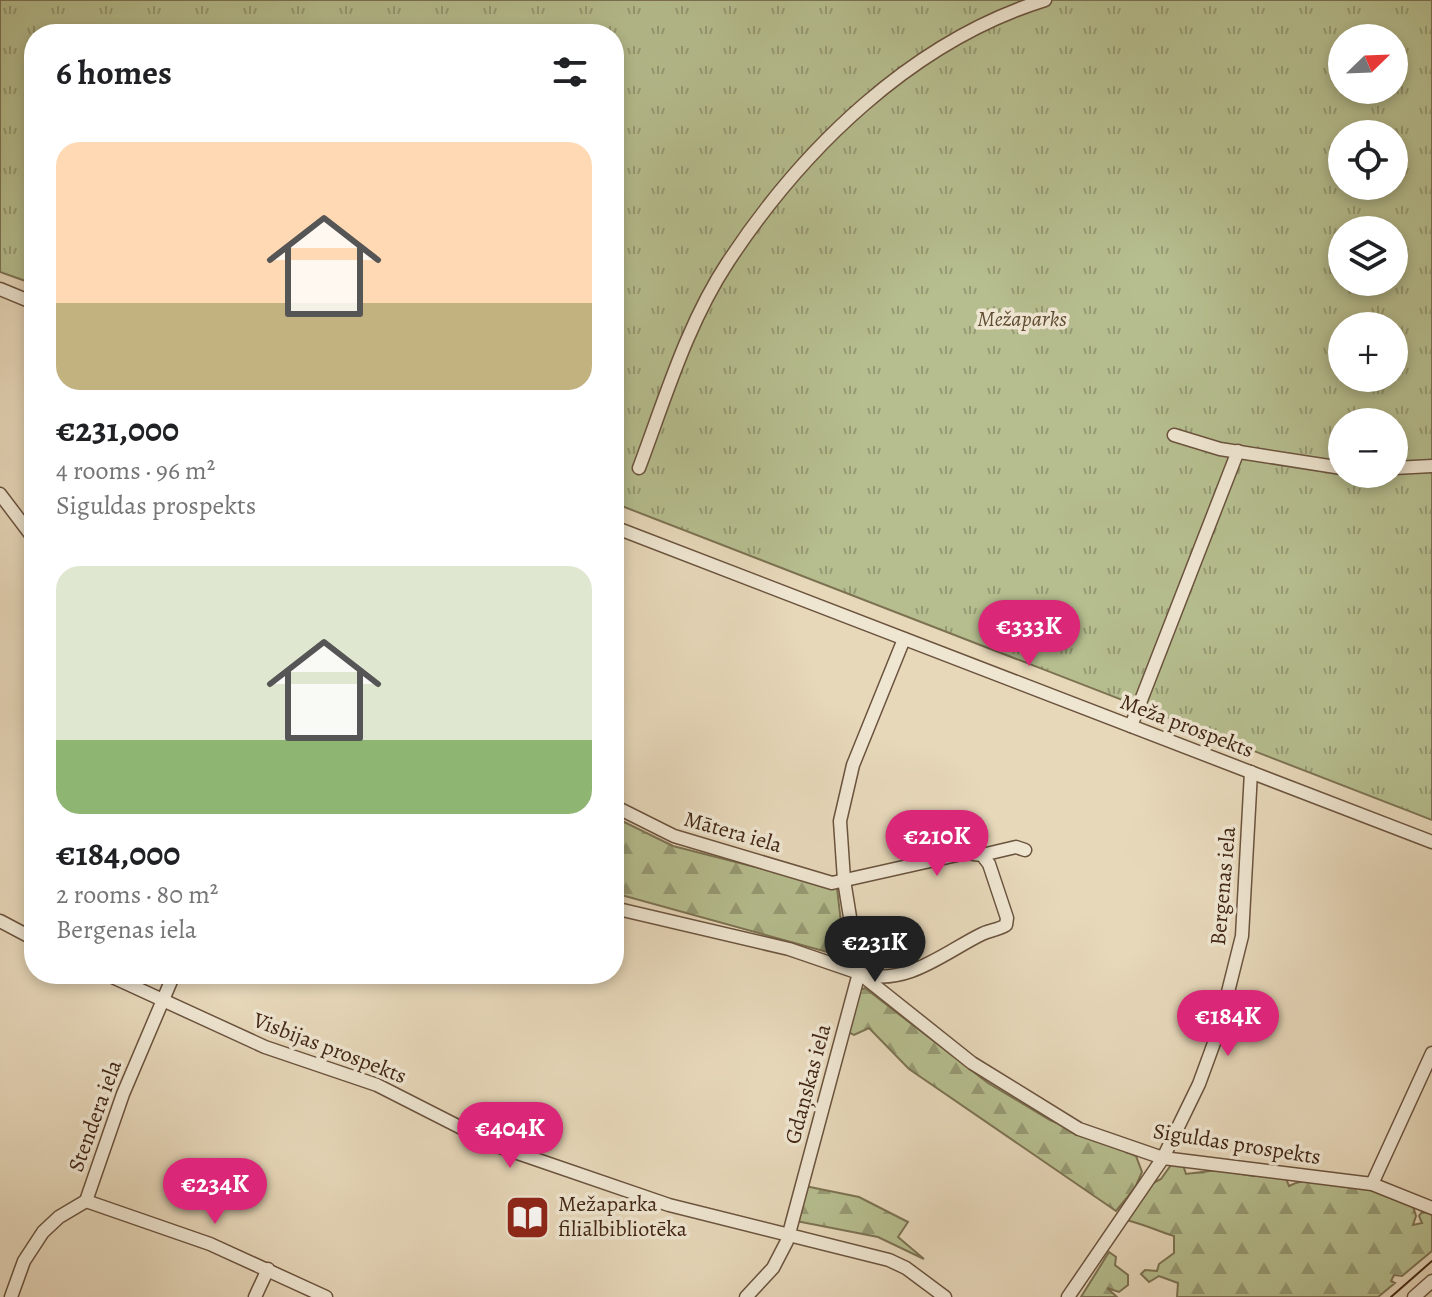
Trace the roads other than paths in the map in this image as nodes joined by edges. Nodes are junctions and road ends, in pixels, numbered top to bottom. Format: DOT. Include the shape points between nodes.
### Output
graph roads {
  1 [pos="1045,0"];
  2 [pos="0,289"];
  3 [pos="24,299"];
  4 [pos="1174,435"];
  5 [pos="1238,451"];
  6 [pos="1328,466"];
  7 [pos="1432,466"];
  8 [pos="1408,467"];
  9 [pos="639,468"];
  10 [pos="0,494"];
  11 [pos="24,526"];
  12 [pos="624,531"];
  13 [pos="904,639"];
  14 [pos="1131,726"];
  15 [pos="1251,772"];
  16 [pos="624,811"];
  17 [pos="1432,842"];
  18 [pos="1025,850"];
  19 [pos="982,855"];
  20 [pos="844,880"];
  21 [pos="624,910"];
  22 [pos="0,921"];
  23 [pos="24,934"];
  24 [pos="859,973"];
  25 [pos="127,984"];
  26 [pos="170,984"];
  27 [pos="162,1001"];
  28 [pos="1432,1053"];
  29 [pos="1163,1158"];
  30 [pos="1372,1184"];
  31 [pos="86,1201"];
  32 [pos="1432,1208"];
  33 [pos="789,1234"];
  34 [pos="268,1269"];
  35 [pos="1432,1281"];
  36 [pos="11,1297"];
  37 [pos="255,1297"];
  38 [pos="326,1297"];
  39 [pos="746,1297"];
  40 [pos="945,1297"];
  41 [pos="1068,1297"];
  42 [pos="1414,1297"];
  1 -- 9 [label="street" via="1007,13 934,51 853,114 785,188 727,263 699,316"];
  2 -- 3 [label="street"];
  4 -- 5 [label="street"];
  5 -- 6 [label="street"];
  5 -- 14 [label="street"];
  7 -- 8 [label="street"];
  10 -- 11 [label="street"];
  12 -- 13 [label="street, Meža prospekts"];
  13 -- 14 [label="street, Meža prospekts"];
  13 -- 20 [label="street, Gdaņskas iela" via="853,765 840,821"];
  14 -- 15 [label="street, Meža prospekts"];
  15 -- 17 [label="street, Meža prospekts"];
  15 -- 29 [label="street, Bergenas iela" via="1242,936 1219,1028"];
  16 -- 20 [label="street, Mātera iela" via="674,836 832,883"];
  18 -- 19 [label="street, Mātera iela" via="1016,847"];
  19 -- 20 [label="street, Mātera iela" via="966,853"];
  19 -- 24 [label="street" via="1006,925 925,967 875,977"];
  20 -- 24 [label="street, Gdaņskas iela"];
  21 -- 24 [label="street, Siguldas prospekts" via="789,949"];
  22 -- 23 [label="street"];
  24 -- 29 [label="street, Siguldas prospekts" via="972,1063 1079,1129"];
  24 -- 33 [label="street, Gdaņskas iela"];
  25 -- 27 [label="street, Visbijas prospekts"];
  26 -- 27 [label="street, Stendera iela"];
  27 -- 31 [label="street, Stendera iela"];
  27 -- 33 [label="street, Visbijas prospekts" via="265,1047 377,1085 497,1146 669,1205"];
  28 -- 30 [label="street"];
  29 -- 30 [label="street, Siguldas prospekts"];
  29 -- 41 [label="street, Bergenas iela"];
  30 -- 32 [label="street, Siguldas prospekts"];
  31 -- 34 [label="street"];
  31 -- 36 [label="street, Stendera iela" via="43,1232 24,1261"];
  33 -- 39 [label="street, Gdaņskas iela" via="773,1268"];
  33 -- 40 [label="street, Visbijas prospekts" via="889,1260"];
  34 -- 37 [label="street"];
  34 -- 38 [label="street"];
  35 -- 42 [label="street"];
}
